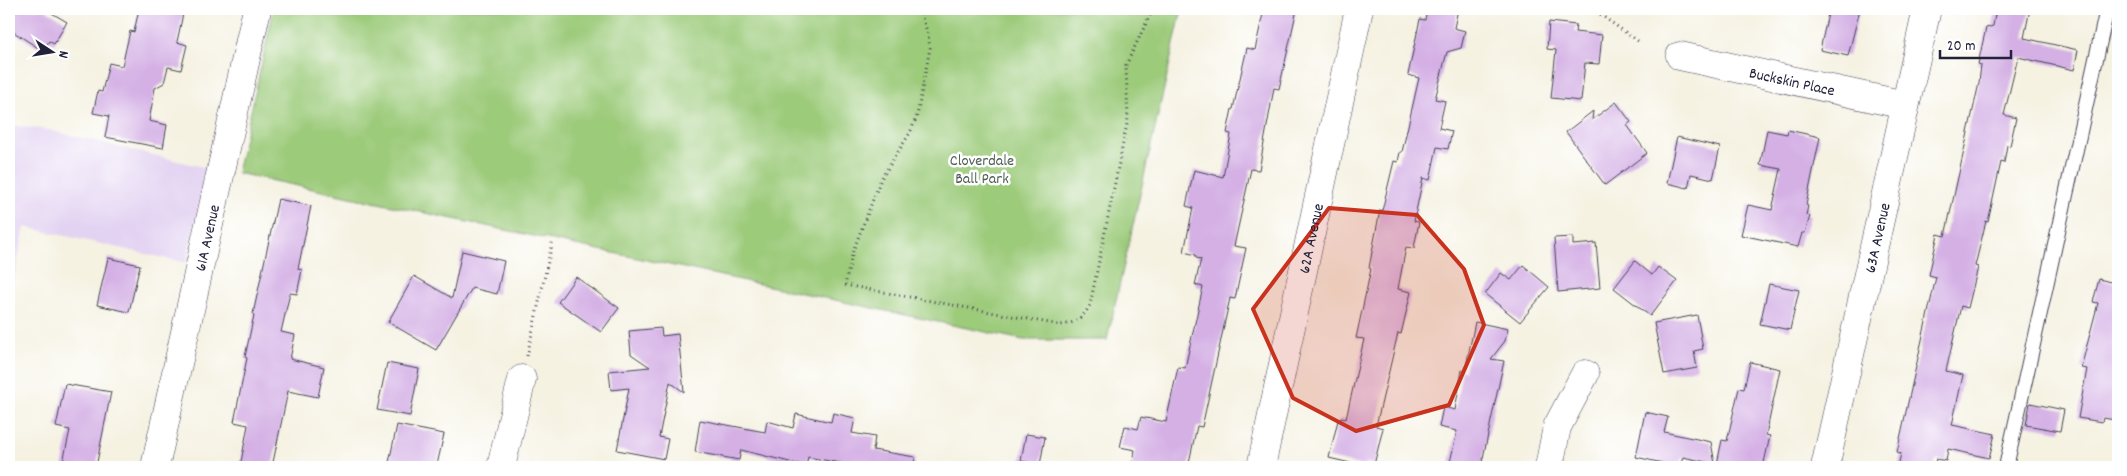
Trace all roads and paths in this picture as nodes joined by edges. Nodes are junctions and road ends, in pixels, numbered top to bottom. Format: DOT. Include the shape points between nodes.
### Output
graph roads {
  1 [pos="257,9"];
  2 [pos="918,9"];
  3 [pos="1153,9"];
  4 [pos="1359,9"];
  5 [pos="1592,9"];
  6 [pos="1927,9"];
  7 [pos="2107,9"];
  8 [pos="1638,41"];
  9 [pos="1680,56"];
  10 [pos="1905,105"];
  11 [pos="552,239"];
  12 [pos="1585,374"];
  13 [pos="522,379"];
  14 [pos="155,467"];
  15 [pos="501,467"];
  16 [pos="1261,467"];
  17 [pos="1549,467"];
  18 [pos="1825,467"];
  19 [pos="2006,467"];
  1 -- 14 [label="street, 61A Avenue"];
  2 -- 3 [label="path" via="930,48 917,116 880,180 858,236 845,285 1060,324 1074,323 1084,316 1090,305 1128,119 1126,65"];
  4 -- 16 [label="street, 62A Avenue"];
  5 -- 8 [label="path"];
  6 -- 10 [label="street, 63A Avenue"];
  7 -- 19 [label="lane"];
  9 -- 10 [label="street, Buckskin Place"];
  10 -- 18 [label="street, 63A Avenue"];
  11 -- 13 [label="path"];
  12 -- 17 [label="street" via="1557,427"];
  13 -- 15 [label="street"];
}
